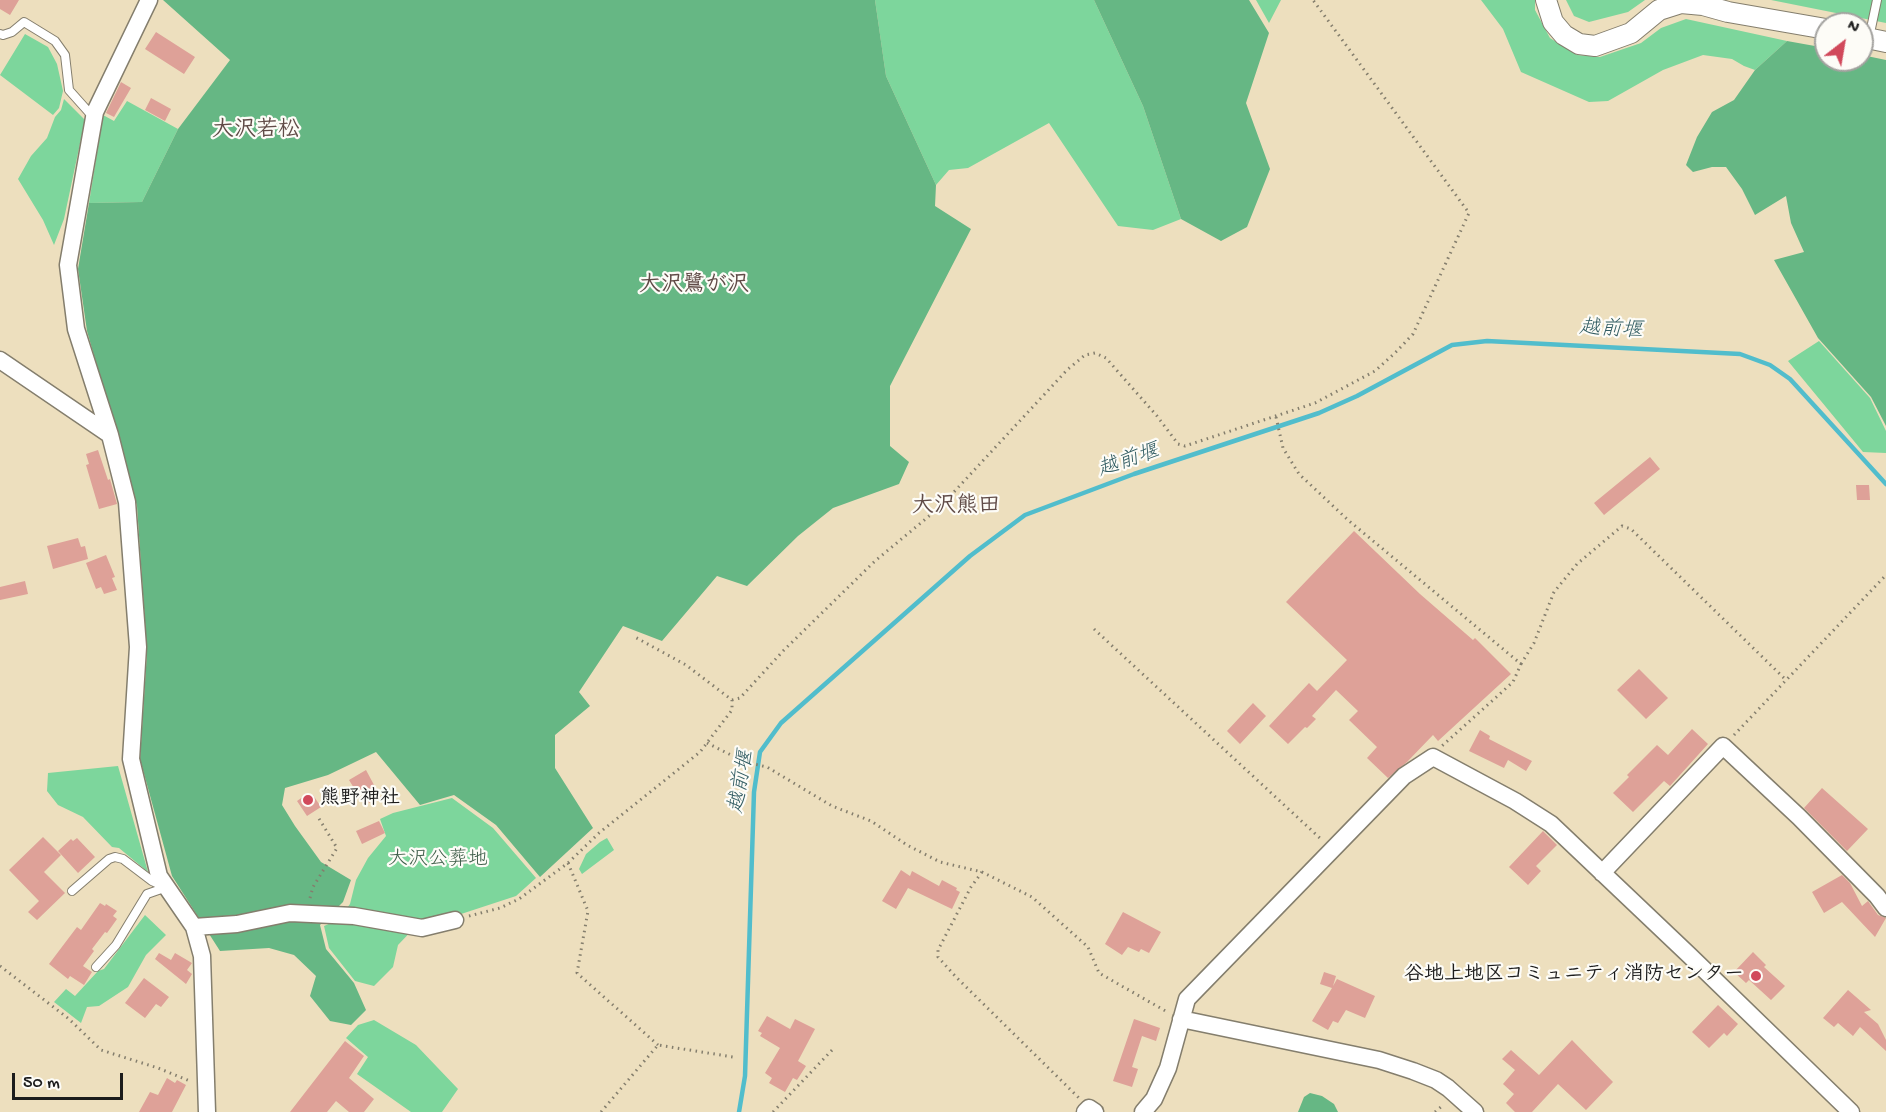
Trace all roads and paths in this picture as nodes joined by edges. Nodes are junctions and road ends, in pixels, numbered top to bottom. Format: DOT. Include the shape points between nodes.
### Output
graph roads {
  1 [pos="149,0"];
  2 [pos="1313,0"];
  3 [pos="1546,0"];
  4 [pos="1877,0"];
  5 [pos="1874,23"];
  6 [pos="1814,27"];
  7 [pos="0,34"];
  8 [pos="94,118"];
  9 [pos="0,360"];
  10 [pos="1276,419"];
  11 [pos="110,435"];
  12 [pos="1886,575"];
  13 [pos="1094,629"];
  14 [pos="633,636"];
  15 [pos="1521,664"];
  16 [pos="1786,681"];
  17 [pos="732,700"];
  18 [pos="707,743"];
  19 [pos="1723,746"];
  20 [pos="1433,756"];
  21 [pos="318,817"];
  22 [pos="1333,850"];
  23 [pos="568,864"];
  24 [pos="982,872"];
  25 [pos="1602,873"];
  26 [pos="167,887"];
  27 [pos="72,891"];
  28 [pos="1886,908"];
  29 [pos="307,914"];
  30 [pos="455,920"];
  31 [pos="194,927"];
  32 [pos="0,966"];
  33 [pos="96,967"];
  34 [pos="1181,1018"];
  35 [pos="658,1045"];
  36 [pos="835,1047"];
  37 [pos="733,1057"];
  38 [pos="206,1087"];
  39 [pos="1089,1110"];
  40 [pos="207,1112"];
  41 [pos="601,1112"];
  42 [pos="772,1112"];
  43 [pos="1143,1112"];
  44 [pos="1475,1112"];
  45 [pos="1851,1112"];
  1 -- 8 [label="street"];
  2 -- 10 [label="path" via="1469,213 1413,334 1375,371"];
  3 -- 6 [label="street" via="1553,22 1564,35 1579,44 1595,46 1631,33 1659,10 1681,3"];
  4 -- 5 [label="lane"];
  7 -- 8 [label="lane" via="12,32 24,22 55,41 65,55 69,90"];
  8 -- 11 [label="street" via="68,265 76,329"];
  9 -- 11 [label="street"];
  10 -- 15 [label="path" via="1283,447 1299,474 1348,520"];
  10 -- 17 [label="path" via="1191,445 1178,444 1107,358 1095,353 1085,355 940,507 875,561 740,698"];
  11 -- 26 [label="street" via="127,502 138,647 131,759 159,876"];
  12 -- 16 [label="path"];
  13 -- 22 [label="path"];
  14 -- 17 [label="path" via="686,665"];
  15 -- 16 [label="path" via="1534,643 1554,592 1578,564 1622,526 1631,529"];
  15 -- 20 [label="path" via="1513,682"];
  16 -- 19 [label="path"];
  17 -- 18 [label="path" via="732,710"];
  18 -- 23 [label="path"];
  18 -- 24 [label="path" via="745,762 764,766 832,807 871,821 940,862"];
  19 -- 25 [label="street"];
  19 -- 28 [label="street"];
  20 -- 22 [label="street" via="1404,776"];
  20 -- 25 [label="street" via="1551,824"];
  21 -- 29 [label="path" via="338,848 313,887"];
  22 -- 34 [label="street" via="1187,999"];
  23 -- 30 [label="path" via="510,904"];
  23 -- 35 [label="path" via="588,911 577,973"];
  24 -- 34 [label="path" via="1032,897 1088,947 1099,973"];
  24 -- 39 [label="path" via="938,950 938,957"];
  25 -- 45 [label="street"];
  26 -- 27 [label="lane" via="115,856"];
  26 -- 31 [label="street"];
  26 -- 33 [label="lane" via="147,894 116,945"];
  29 -- 30 [label="street" via="354,916 422,928"];
  29 -- 31 [label="street"];
  31 -- 38 [label="street" via="202,957"];
  32 -- 38 [label="path" via="69,1019 101,1050"];
  34 -- 43 [label="street" via="1168,1068 1154,1099"];
  34 -- 44 [label="street" via="1379,1060 1436,1080"];
  35 -- 37 [label="path"];
  35 -- 41 [label="path"];
  36 -- 42 [label="path"];
  38 -- 40 [label="street"];
}
